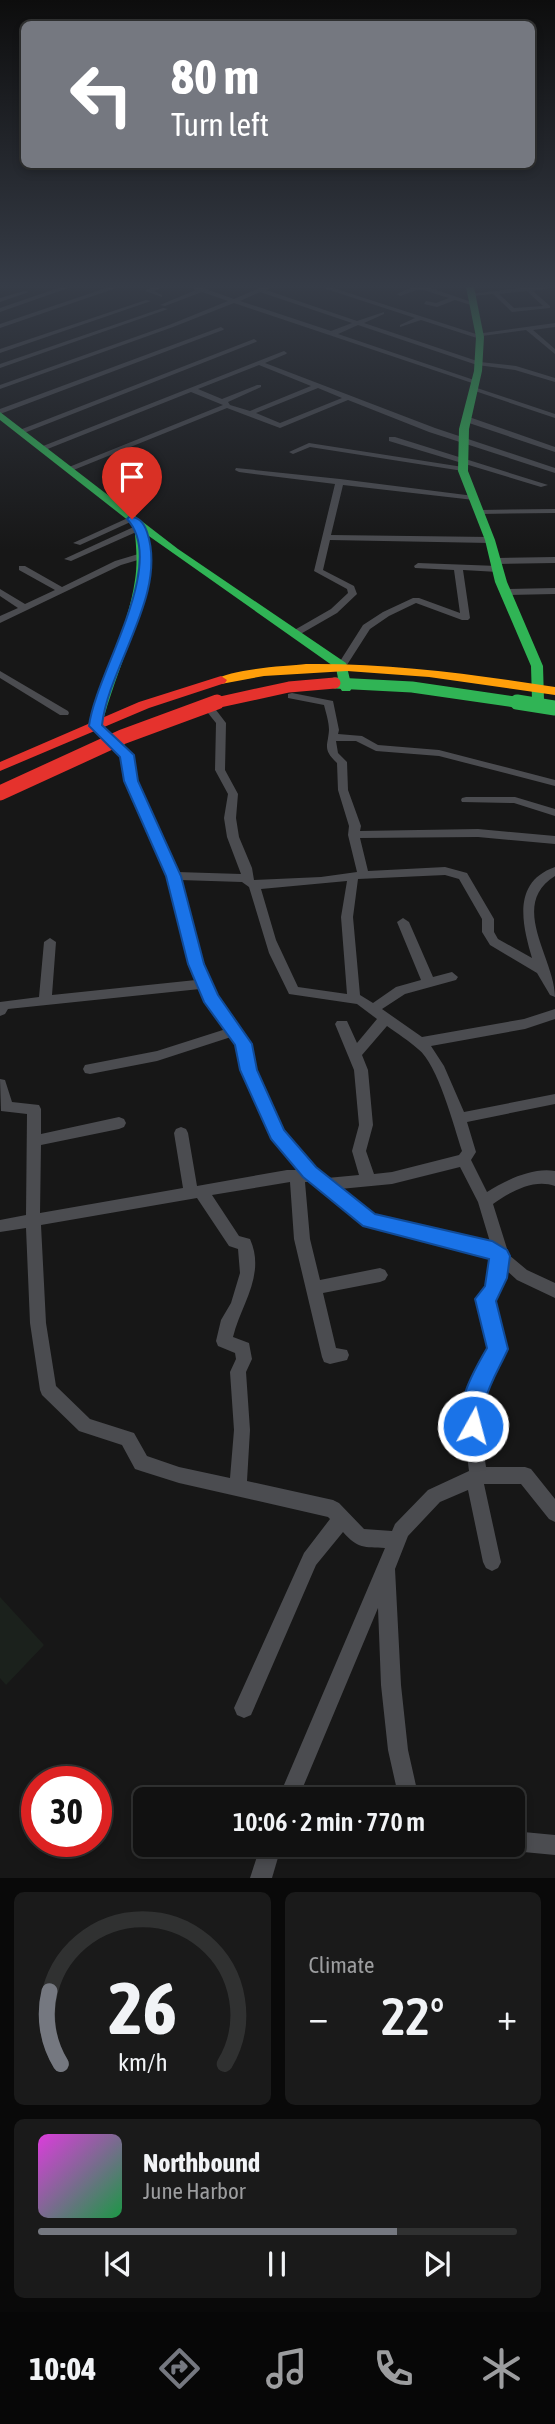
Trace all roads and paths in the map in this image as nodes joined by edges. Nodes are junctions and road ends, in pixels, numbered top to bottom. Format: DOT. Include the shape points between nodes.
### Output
graph roads {
  1 [pos="35,375"];
  2 [pos="102,375"];
  3 [pos="167,375"];
  4 [pos="231,375"];
  5 [pos="288,375"];
  6 [pos="443,375"];
  7 [pos="477,375"];
  8 [pos="538,375"];
  9 [pos="555,380"];
  10 [pos="259,386"];
  11 [pos="317,386"];
  12 [pos="474,386"];
  13 [pos="0,387"];
  14 [pos="193,390"];
  15 [pos="347,398"];
  16 [pos="226,404"];
  17 [pos="250,413"];
  18 [pos="0,414"];
  19 [pos="555,416"];
  20 [pos="467,419"];
  21 [pos="20,431"];
  22 [pos="392,439"];
  23 [pos="463,441"];
  24 [pos="42,448"];
  25 [pos="555,450"];
  26 [pos="293,452"];
  27 [pos="462,464"];
  28 [pos="68,468"];
  29 [pos="239,470"];
  30 [pos="555,471"];
  31 [pos="340,481"];
  32 [pos="544,485"];
  33 [pos="477,505"];
  34 [pos="555,511"];
  35 [pos="137,524"];
  36 [pos="327,537"];
  37 [pos="490,540"];
  38 [pos="77,543"];
  39 [pos="145,555"];
  40 [pos="68,559"];
  41 [pos="555,560"];
  42 [pos="497,565"];
  43 [pos="418,566"];
  44 [pos="22,568"];
  45 [pos="458,568"];
  46 [pos="61,590"];
  47 [pos="555,591"];
  48 [pos="0,592"];
  49 [pos="505,592"];
  50 [pos="25,608"];
  51 [pos="0,620"];
  52 [pos="294,634"];
  53 [pos="342,666"];
  54 [pos="0,674"];
  55 [pos="346,688"];
  56 [pos="538,689"];
  57 [pos="555,691"];
  58 [pos="292,696"];
  59 [pos="555,699"];
  60 [pos="209,708"];
  61 [pos="537,710"];
  62 [pos="555,710"];
  63 [pos="64,713"];
  64 [pos="95,726"];
  65 [pos="332,737"];
  66 [pos="118,746"];
  67 [pos="4,766"];
  68 [pos="0,780"];
  69 [pos="555,783"];
  70 [pos="29,785"];
  71 [pos="0,793"];
  72 [pos="0,799"];
  73 [pos="466,800"];
  74 [pos="555,813"];
  75 [pos="354,835"];
  76 [pos="555,839"];
  77 [pos="555,871"];
  78 [pos="173,876"];
  79 [pos="358,876"];
  80 [pos="251,881"];
  81 [pos="403,922"];
  82 [pos="50,942"];
  83 [pos="542,970"];
  84 [pos="452,977"];
  85 [pos="429,983"];
  86 [pos="204,984"];
  87 [pos="555,992"];
  88 [pos="354,998"];
  89 [pos="45,1001"];
  90 [pos="0,1010"];
  91 [pos="379,1014"];
  92 [pos="555,1014"];
  93 [pos="342,1024"];
  94 [pos="234,1031"];
  95 [pos="418,1043"];
  96 [pos="355,1054"];
  97 [pos="90,1069"];
  98 [pos="0,1084"];
  99 [pos="555,1098"];
  100 [pos="458,1118"];
  101 [pos="119,1123"];
  102 [pos="181,1133"];
  103 [pos="33,1141"];
  104 [pos="464,1160"];
  105 [pos="297,1176"];
  106 [pos="368,1179"];
  107 [pos="319,1180"];
  108 [pos="555,1180"];
  109 [pos="196,1192"];
  110 [pos="485,1202"];
  111 [pos="33,1220"];
  112 [pos="0,1226"];
  113 [pos="502,1258"];
  114 [pos="380,1275"];
  115 [pos="315,1288"];
  116 [pos="555,1291"];
  117 [pos="341,1355"];
  118 [pos="476,1477"];
  119 [pos="238,1487"];
  120 [pos="555,1513"];
  121 [pos="342,1519"];
  122 [pos="397,1540"];
  123 [pos="492,1562"];
  124 [pos="386,1570"];
  125 [pos="244,1708"];
  126 [pos="293,1787"];
  127 [pos="406,1787"];
  128 [pos="525,1842"];
  129 [pos="555,1845"];
  130 [pos="268,1857"];
  131 [pos="261,1878"];
  1 -- 13 [label="street"];
  2 -- 18 [label="street"];
  3 -- 21 [label="street"];
  4 -- 14 [label="street"];
  5 -- 11 [label="street"];
  6 -- 12 [label="street"];
  7 -- 12 [label="main road"];
  8 -- 9 [label="street"];
  10 -- 16 [label="street" via="227,399"];
  11 -- 15 [label="street"];
  11 -- 17 [label="street"];
  12 -- 19 [label="street"];
  12 -- 20 [label="main road"];
  14 -- 16 [label="street"];
  14 -- 24 [label="street"];
  15 -- 17 [label="street" via="280,426"];
  15 -- 23 [label="street"];
  16 -- 17 [label="street"];
  16 -- 28 [label="street"];
  18 -- 21 [label="main road"];
  20 -- 23 [label="main road"];
  20 -- 25 [label="street"];
  21 -- 24 [label="main road"];
  22 -- 27 [label="street"];
  23 -- 27 [label="main road"];
  23 -- 30 [label="street"];
  24 -- 28 [label="main road"];
  26 -- 27 [label="street" via="309,445"];
  27 -- 32 [label="street"];
  27 -- 33 [label="main road"];
  28 -- 35 [label="main road"];
  29 -- 31 [label="street"];
  31 -- 33 [label="street"];
  31 -- 36 [label="street"];
  33 -- 34 [label="street"];
  33 -- 37 [label="main road"];
  35 -- 38 [label="street"];
  35 -- 39 [label="main road" via="146,544"];
  35 -- 40 [label="street"];
  35 -- 52 [label="main road"];
  36 -- 37 [label="street"];
  36 -- 52 [label="street" via="318,571 351,588 353,594"];
  37 -- 42 [label="main road"];
  39 -- 46 [label="street"];
  39 -- 64 [label="main road" via="143,584"];
  41 -- 42 [label="street"];
  42 -- 45 [label="street"];
  42 -- 49 [label="main road"];
  43 -- 45 [label="street"];
  44 -- 46 [label="street"];
  45 -- 53 [label="street" via="464,618 416,600 366,627"];
  46 -- 50 [label="street"];
  47 -- 49 [label="street"];
  48 -- 50 [label="street"];
  49 -- 56 [label="main road" via="537,666"];
  50 -- 51 [label="street"];
  52 -- 53 [label="main road"];
  53 -- 55 [label="main road"];
  53 -- 56 [label="main road"];
  53 -- 64 [label="main road" via="238,676 184,691"];
  54 -- 63 [label="street"];
  55 -- 60 [label="main road" via="274,693"];
  55 -- 61 [label="main road" via="405,691"];
  56 -- 57 [label="main road"];
  56 -- 61 [label="main road"];
  58 -- 65 [label="street" via="329,703"];
  59 -- 68 [label="main road" via="393,676 275,678 172,706"];
  60 -- 66 [label="main road"];
  60 -- 80 [label="street" via="221,723 220,770 233,794 230,818"];
  61 -- 62 [label="main road"];
  62 -- 71 [label="main road, bridge" via="385,685 269,688 200,706"];
  64 -- 66 [label="main road"];
  64 -- 67 [label="main road"];
  65 -- 69 [label="street" via="358,738 376,748 439,753"];
  65 -- 75 [label="street" via="333,754 342,762"];
  66 -- 70 [label="main road"];
  66 -- 78 [label="street" via="127,755 131,781"];
  67 -- 70 [label="main road"];
  70 -- 72 [label="main road"];
  73 -- 74 [label="street" via="516,800"];
  75 -- 76 [label="street"];
  75 -- 79 [label="street"];
  77 -- 83 [label="street" via="543,876 530,896 536,958"];
  78 -- 80 [label="street"];
  78 -- 86 [label="street"];
  79 -- 80 [label="street"];
  79 -- 83 [label="street" via="445,871 463,876 488,919 494,942"];
  79 -- 88 [label="street" via="347,917"];
  80 -- 88 [label="street" via="285,978 294,991"];
  81 -- 85 [label="street"];
  82 -- 89 [label="street"];
  83 -- 87 [label="street"];
  84 -- 85 [label="street"];
  85 -- 91 [label="street" via="401,990"];
  86 -- 89 [label="street"];
  86 -- 94 [label="street"];
  88 -- 91 [label="street"];
  89 -- 90 [label="street" via="4,1005"];
  91 -- 95 [label="street"];
  91 -- 96 [label="street"];
  92 -- 95 [label="street"];
  93 -- 96 [label="street"];
  94 -- 97 [label="street" via="156,1056"];
  94 -- 107 [label="street" via="244,1044 249,1070 277,1134"];
  95 -- 100 [label="street" via="437,1066"];
  96 -- 106 [label="street" via="366,1125 359,1151"];
  98 -- 103 [label="street" via="6,1107 34,1109"];
  99 -- 100 [label="street"];
  100 -- 104 [label="street" via="469,1152"];
  101 -- 103 [label="street"];
  102 -- 109 [label="street"];
  103 -- 111 [label="street"];
  104 -- 106 [label="street" via="392,1178"];
  104 -- 110 [label="street"];
  105 -- 107 [label="street"];
  105 -- 109 [label="street"];
  105 -- 115 [label="street" via="302,1239"];
  106 -- 107 [label="street"];
  107 -- 113 [label="street" via="369,1220 492,1250"];
  108 -- 110 [label="street" via="530,1177"];
  109 -- 111 [label="street"];
  109 -- 119 [label="street" via="234,1241 245,1244 248,1273 224,1341 243,1348 238,1372 242,1430"];
  110 -- 113 [label="street"];
  111 -- 112 [label="street"];
  111 -- 119 [label="street" via="38,1323 48,1390 85,1425 128,1439 141,1463"];
  113 -- 116 [label="street" via="522,1275"];
  113 -- 118 [label="street" via="493,1290 485,1299 497,1349 473,1405"];
  114 -- 115 [label="street"];
  115 -- 117 [label="street" via="330,1357"];
  118 -- 120 [label="street" via="525,1475"];
  118 -- 122 [label="street" via="434,1496"];
  118 -- 123 [label="street"];
  119 -- 121 [label="street" via="333,1509"];
  121 -- 122 [label="street" via="360,1538"];
  121 -- 125 [label="street" via="310,1559"];
  122 -- 124 [label="street"];
  124 -- 126 [label="street"];
  124 -- 127 [label="street" via="391,1685"];
  128 -- 129 [label="street"];
  130 -- 131 [label="street"];
}
